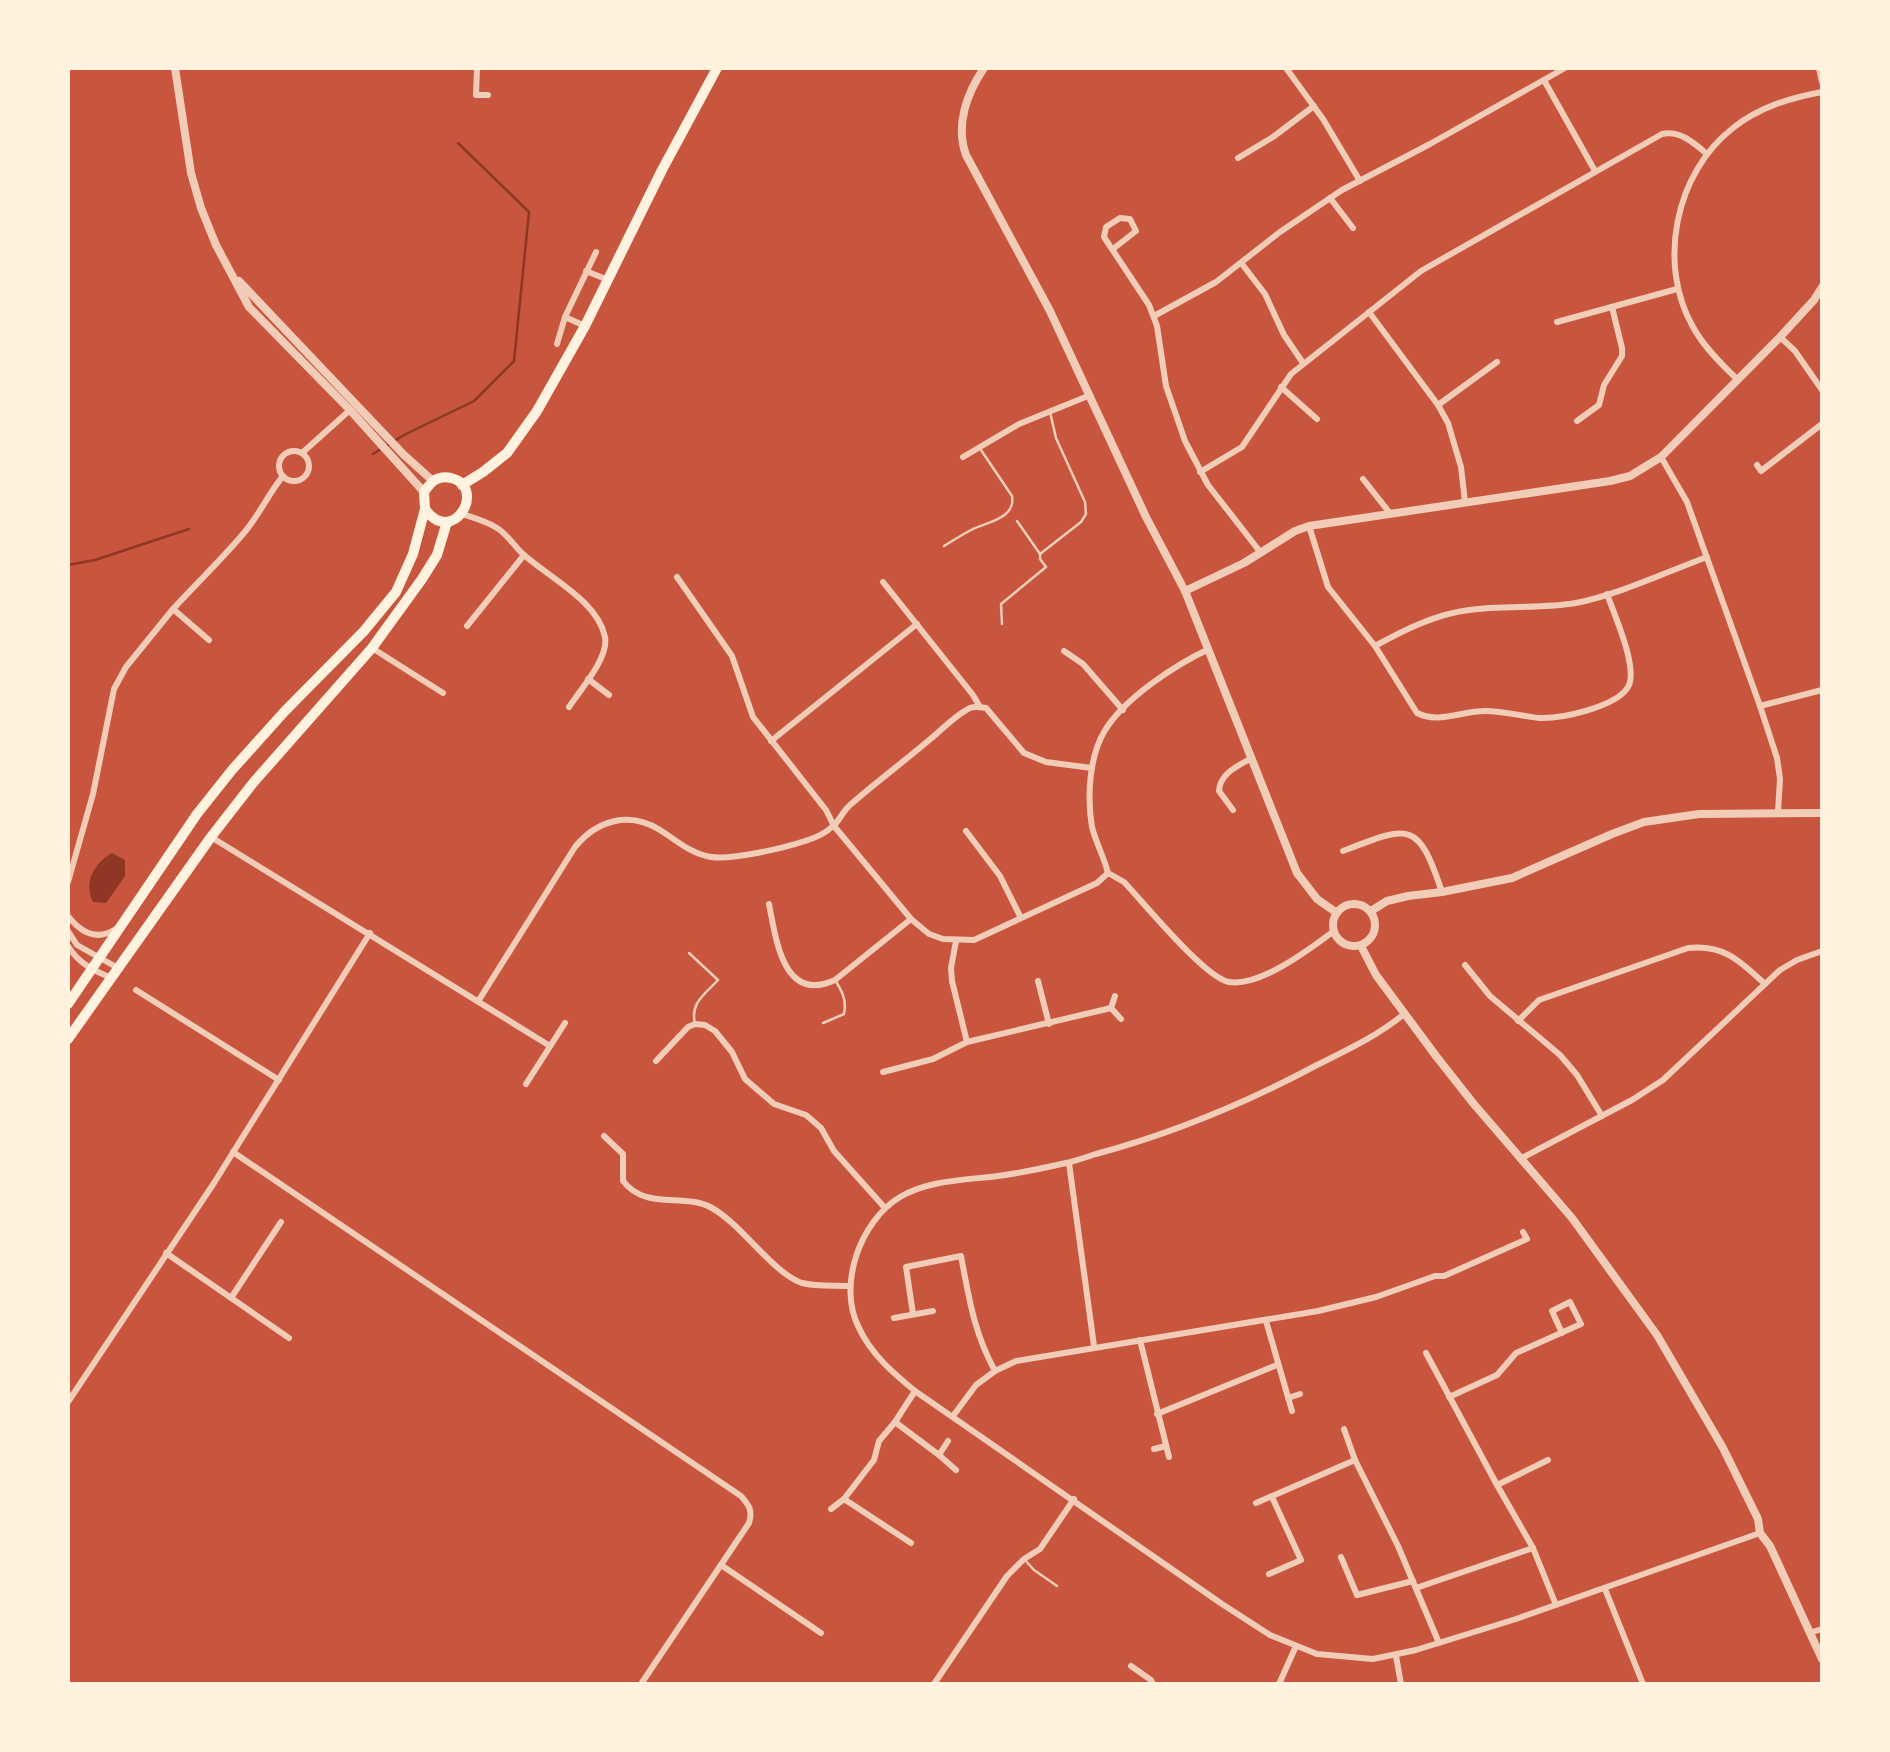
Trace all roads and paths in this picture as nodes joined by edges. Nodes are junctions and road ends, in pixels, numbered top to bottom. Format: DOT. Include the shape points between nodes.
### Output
graph roads {
  1 [pos="175,68"];
  2 [pos="477,68"];
  3 [pos="717,68"];
  4 [pos="984,68"];
  5 [pos="1286,68"];
  6 [pos="1565,68"];
  7 [pos="1819,68"];
  8 [pos="1545,82"];
  9 [pos="1822,82"];
  10 [pos="1822,92"];
  11 [pos="488,95"];
  12 [pos="1314,106"];
  13 [pos="1707,154"];
  14 [pos="1238,158"];
  15 [pos="1595,171"];
  16 [pos="1360,181"];
  17 [pos="1330,198"];
  18 [pos="1353,228"];
  19 [pos="1113,249"];
  20 [pos="596,252"];
  21 [pos="1242,264"];
  22 [pos="586,271"];
  23 [pos="232,274"];
  24 [pos="608,280"];
  25 [pos="1822,287"];
  26 [pos="1677,289"];
  27 [pos="1612,307"];
  28 [pos="1369,312"];
  29 [pos="1154,316"];
  30 [pos="565,317"];
  31 [pos="1557,322"];
  32 [pos="586,326"];
  33 [pos="1780,337"];
  34 [pos="557,344"];
  35 [pos="1497,362"];
  36 [pos="1304,363"];
  37 [pos="1738,380"];
  38 [pos="1281,387"];
  39 [pos="1822,390"];
  40 [pos="1088,396"];
  41 [pos="1438,405"];
  42 [pos="350,410"];
  43 [pos="1050,412"];
  44 [pos="1317,419"];
  45 [pos="1577,421"];
  46 [pos="1822,424"];
  47 [pos="979,447"];
  48 [pos="302,453"];
  49 [pos="963,457"];
  50 [pos="1661,457"];
  51 [pos="401,458"];
  52 [pos="1757,465"];
  53 [pos="1200,472"];
  54 [pos="283,476"];
  55 [pos="1363,479"];
  56 [pos="433,481"];
  57 [pos="462,485"];
  58 [pos="424,492"];
  59 [pos="1465,502"];
  60 [pos="425,509"];
  61 [pos="1389,512"];
  62 [pos="462,514"];
  63 [pos="447,522"];
  64 [pos="1017,522"];
  65 [pos="1309,526"];
  66 [pos="944,546"];
  67 [pos="1040,554"];
  68 [pos="1261,554"];
  69 [pos="524,555"];
  70 [pos="1707,557"];
  71 [pos="677,577"];
  72 [pos="883,582"];
  73 [pos="1185,591"];
  74 [pos="1607,594"];
  75 [pos="173,609"];
  76 [pos="917,624"];
  77 [pos="1002,624"];
  78 [pos="467,626"];
  79 [pos="209,640"];
  80 [pos="1375,646"];
  81 [pos="372,648"];
  82 [pos="1209,649"];
  83 [pos="1064,651"];
  84 [pos="588,679"];
  85 [pos="1822,690"];
  86 [pos="443,693"];
  87 [pos="609,695"];
  88 [pos="1760,706"];
  89 [pos="569,707"];
  90 [pos="980,707"];
  91 [pos="1123,710"];
  92 [pos="771,741"];
  93 [pos="1252,758"];
  94 [pos="1092,768"];
  95 [pos="1233,810"];
  96 [pos="1778,812"];
  97 [pos="1822,813"];
  98 [pos="834,826"];
  99 [pos="966,831"];
  100 [pos="211,837"];
  101 [pos="1343,851"];
  102 [pos="1108,873"];
  103 [pos="68,882"];
  104 [pos="1441,892"];
  105 [pos="769,904"];
  106 [pos="1371,911"];
  107 [pos="1337,913"];
  108 [pos="68,916"];
  109 [pos="1021,918"];
  110 [pos="911,919"];
  111 [pos="121,926"];
  112 [pos="68,931"];
  113 [pos="1334,931"];
  114 [pos="370,933"];
  115 [pos="956,941"];
  116 [pos="68,946"];
  117 [pos="1361,946"];
  118 [pos="1822,951"];
  119 [pos="689,953"];
  120 [pos="99,958"];
  121 [pos="1465,965"];
  122 [pos="118,968"];
  123 [pos="92,970"];
  124 [pos="112,978"];
  125 [pos="835,980"];
  126 [pos="1038,981"];
  127 [pos="1765,984"];
  128 [pos="136,990"];
  129 [pos="1115,996"];
  130 [pos="479,1000"];
  131 [pos="68,1004"];
  132 [pos="1111,1008"];
  133 [pos="1404,1014"];
  134 [pos="1121,1019"];
  135 [pos="1518,1021"];
  136 [pos="565,1023"];
  137 [pos="823,1023"];
  138 [pos="695,1024"];
  139 [pos="1049,1024"];
  140 [pos="68,1039"];
  141 [pos="967,1042"];
  142 [pos="551,1046"];
  143 [pos="656,1061"];
  144 [pos="883,1072"];
  145 [pos="279,1080"];
  146 [pos="526,1084"];
  147 [pos="1602,1116"];
  148 [pos="604,1136"];
  149 [pos="233,1152"];
  150 [pos="1520,1159"];
  151 [pos="1069,1163"];
  152 [pos="885,1208"];
  153 [pos="281,1222"];
  154 [pos="1523,1232"];
  155 [pos="166,1254"];
  156 [pos="850,1286"];
  157 [pos="231,1298"];
  158 [pos="933,1311"];
  159 [pos="913,1314"];
  160 [pos="894,1318"];
  161 [pos="1266,1321"];
  162 [pos="1562,1333"];
  163 [pos="289,1338"];
  164 [pos="1140,1340"];
  165 [pos="1094,1346"];
  166 [pos="1426,1353"];
  167 [pos="1277,1365"];
  168 [pos="995,1371"];
  169 [pos="915,1391"];
  170 [pos="1300,1394"];
  171 [pos="1449,1397"];
  172 [pos="1288,1398"];
  173 [pos="68,1402"];
  174 [pos="1292,1411"];
  175 [pos="1157,1414"];
  176 [pos="953,1416"];
  177 [pos="895,1422"];
  178 [pos="1343,1429"];
  179 [pos="948,1441"];
  180 [pos="1166,1446"];
  181 [pos="1154,1449"];
  182 [pos="939,1455"];
  183 [pos="1169,1457"];
  184 [pos="1355,1460"];
  185 [pos="1548,1460"];
  186 [pos="956,1470"];
  187 [pos="1497,1485"];
  188 [pos="1272,1497"];
  189 [pos="844,1499"];
  190 [pos="1074,1499"];
  191 [pos="1256,1503"];
  192 [pos="831,1509"];
  193 [pos="1760,1533"];
  194 [pos="911,1543"];
  195 [pos="1533,1548"];
  196 [pos="1341,1558"];
  197 [pos="1024,1559"];
  198 [pos="721,1564"];
  199 [pos="1269,1574"];
  200 [pos="1415,1584"];
  201 [pos="1057,1586"];
  202 [pos="1605,1589"];
  203 [pos="1556,1605"];
  204 [pos="1822,1629"];
  205 [pos="821,1633"];
  206 [pos="1810,1633"];
  207 [pos="1439,1643"];
  208 [pos="1296,1646"];
  209 [pos="1396,1656"];
  210 [pos="1822,1659"];
  211 [pos="1130,1666"];
  212 [pos="641,1684"];
  213 [pos="934,1684"];
  214 [pos="1153,1684"];
  215 [pos="1279,1684"];
  216 [pos="1401,1684"];
  217 [pos="1643,1684"];
  1 -- 23 [label="street" via="191,173 201,208"];
  2 -- 11 [label="street" via="476,95"];
  3 -- 24 [label="main road"];
  4 -- 40 [label="street" via="964,108 966,155 1050,311"];
  5 -- 12 [label="street"];
  6 -- 8 [label="street"];
  7 -- 9 [label="street"];
  8 -- 15 [label="street"];
  8 -- 16 [label="street"];
  10 -- 13 [label="street" via="1754,114 1732,128"];
  12 -- 14 [label="street"];
  12 -- 16 [label="street"];
  13 -- 15 [label="street" via="1671,132"];
  13 -- 26 [label="street" via="1685,196 1678,221 1674,246"];
  15 -- 28 [label="street" via="1421,271"];
  16 -- 17 [label="street"];
  17 -- 18 [label="street"];
  17 -- 21 [label="street"];
  19 -- 19 [label="street" via="1136,231 1129,219 1120,218 1103,231"];
  19 -- 29 [label="street"];
  20 -- 22 [label="street"];
  21 -- 29 [label="street"];
  21 -- 36 [label="street" via="1272,305 1284,335"];
  22 -- 24 [label="street"];
  22 -- 30 [label="street"];
  23 -- 42 [label="street" via="249,307"];
  23 -- 51 [label="street"];
  24 -- 32 [label="main road"];
  25 -- 33 [label="street"];
  26 -- 27 [label="street"];
  26 -- 37 [label="street" via="1693,327"];
  27 -- 31 [label="street"];
  27 -- 45 [label="street" via="1622,356 1604,386 1599,405"];
  28 -- 36 [label="street"];
  28 -- 41 [label="street"];
  29 -- 53 [label="street" via="1169,397"];
  30 -- 32 [label="street"];
  30 -- 34 [label="street"];
  32 -- 57 [label="main road" via="507,453"];
  33 -- 37 [label="street"];
  33 -- 39 [label="street"];
  35 -- 41 [label="street"];
  36 -- 38 [label="street"];
  37 -- 50 [label="street"];
  38 -- 44 [label="street"];
  38 -- 53 [label="street" via="1242,447"];
  40 -- 43 [label="street"];
  40 -- 73 [label="street"];
  41 -- 59 [label="street" via="1455,440"];
  42 -- 48 [label="street"];
  42 -- 51 [label="street"];
  43 -- 47 [label="street"];
  43 -- 67 [label="lane" via="1086,513"];
  46 -- 52 [label="street" via="1761,471"];
  47 -- 49 [label="street"];
  47 -- 66 [label="lane" via="1013,504 987,525"];
  48 -- 54 [label="street" via="284,454 279,467"];
  48 -- 54 [label="street" via="309,461 305,477 296,481"];
  50 -- 59 [label="street" via="1630,476 1610,481"];
  50 -- 70 [label="street" via="1687,502"];
  51 -- 56 [label="street"];
  51 -- 58 [label="street"];
  53 -- 68 [label="street"];
  54 -- 75 [label="street" via="243,534"];
  55 -- 61 [label="street"];
  56 -- 57 [label="main road" via="443,477"];
  56 -- 58 [label="main road"];
  57 -- 62 [label="main road" via="468,498"];
  58 -- 60 [label="main road"];
  59 -- 61 [label="street"];
  60 -- 63 [label="main road" via="438,521"];
  60 -- 111 [label="main road" via="413,555 396,592 232,769"];
  61 -- 65 [label="street"];
  62 -- 63 [label="main road"];
  62 -- 69 [label="street" via="500,529"];
  63 -- 81 [label="main road" via="437,555"];
  64 -- 67 [label="lane"];
  65 -- 68 [label="street"];
  65 -- 80 [label="street" via="1328,587"];
  67 -- 77 [label="lane" via="1046,567 1001,604"];
  68 -- 73 [label="street"];
  69 -- 78 [label="street"];
  69 -- 84 [label="street" via="587,606 598,622 605,638 604,651"];
  70 -- 74 [label="street"];
  70 -- 88 [label="street"];
  71 -- 92 [label="street" via="732,656 749,708"];
  72 -- 76 [label="street"];
  73 -- 82 [label="street"];
  74 -- 80 [label="street" via="1554,606 1466,610 1407,629"];
  74 -- 80 [label="street" via="1631,676 1620,695 1579,712 1540,718 1486,711 1426,718 1407,700"];
  75 -- 79 [label="street"];
  75 -- 103 [label="street" via="118,678"];
  76 -- 90 [label="street"];
  76 -- 92 [label="street"];
  81 -- 86 [label="street"];
  81 -- 100 [label="main road"];
  82 -- 91 [label="street" via="1169,670"];
  82 -- 93 [label="street"];
  83 -- 91 [label="street" via="1083,664"];
  84 -- 87 [label="street"];
  84 -- 89 [label="street"];
  85 -- 88 [label="street"];
  88 -- 96 [label="street" via="1777,758"];
  90 -- 94 [label="street" via="986,708 1024,753 1046,762"];
  90 -- 98 [label="street" via="970,708 848,807"];
  91 -- 94 [label="street" via="1104,732"];
  92 -- 98 [label="street"];
  93 -- 95 [label="street" via="1219,783 1219,791"];
  93 -- 107 [label="street" via="1297,873 1317,899"];
  94 -- 102 [label="street" via="1092,824"];
  96 -- 97 [label="street"];
  96 -- 104 [label="street" via="1699,814 1644,822 1512,878"];
  98 -- 110 [label="street"];
  98 -- 130 [label="street" via="804,842 711,857 644,822 614,820 599,825 575,847"];
  99 -- 109 [label="street" via="1000,876"];
  100 -- 114 [label="street"];
  100 -- 122 [label="main road"];
  101 -- 104 [label="street" via="1387,834 1409,834 1425,848"];
  102 -- 109 [label="street" via="1097,883"];
  102 -- 113 [label="street" via="1125,882 1204,967 1227,982 1255,979"];
  104 -- 106 [label="street" via="1387,901"];
  105 -- 125 [label="street" via="779,951 791,974 813,986"];
  106 -- 107 [label="street" via="1360,905 1346,906"];
  106 -- 117 [label="street" via="1375,930"];
  107 -- 113 [label="street"];
  108 -- 111 [label="street" via="91,936"];
  109 -- 115 [label="street" via="974,940"];
  110 -- 115 [label="street" via="929,934"];
  110 -- 125 [label="street"];
  111 -- 120 [label="main road"];
  112 -- 120 [label="street" via="77,945"];
  113 -- 117 [label="street" via="1341,942"];
  114 -- 130 [label="street"];
  114 -- 145 [label="street"];
  115 -- 141 [label="street" via="952,981"];
  116 -- 123 [label="street"];
  117 -- 133 [label="street"];
  118 -- 127 [label="street" via="1780,970"];
  119 -- 138 [label="lane" via="718,980 694,1006"];
  120 -- 122 [label="street"];
  120 -- 123 [label="main road"];
  121 -- 135 [label="street"];
  122 -- 124 [label="main road"];
  123 -- 124 [label="street"];
  123 -- 131 [label="main road"];
  124 -- 140 [label="main road"];
  125 -- 137 [label="lane" via="843,992 844,1014"];
  126 -- 139 [label="street"];
  127 -- 135 [label="street" via="1719,949 1688,947 1539,1000"];
  127 -- 147 [label="street" via="1663,1080"];
  128 -- 145 [label="street"];
  129 -- 132 [label="street"];
  130 -- 142 [label="street"];
  132 -- 134 [label="street"];
  132 -- 139 [label="street"];
  133 -- 150 [label="street"];
  133 -- 151 [label="street" via="1358,1044 1245,1102 1175,1130"];
  135 -- 147 [label="street" via="1560,1055"];
  136 -- 142 [label="street"];
  138 -- 143 [label="street"];
  138 -- 152 [label="street" via="705,1025 725,1041 745,1079 759,1092 774,1104 806,1115 821,1128 834,1151"];
  139 -- 141 [label="street"];
  141 -- 144 [label="street" via="933,1059"];
  142 -- 146 [label="street"];
  145 -- 149 [label="street"];
  147 -- 150 [label="street"];
  148 -- 156 [label="street" via="623,1154 623,1181 637,1194 709,1206 790,1277 803,1283"];
  149 -- 155 [label="street"];
  149 -- 198 [label="street" via="741,1496 752,1514"];
  150 -- 193 [label="street" via="1579,1227 1657,1335 1723,1448 1758,1519"];
  151 -- 152 [label="street" via="925,1187"];
  151 -- 165 [label="street"];
  152 -- 156 [label="street" via="860,1245"];
  153 -- 157 [label="street"];
  154 -- 161 [label="street" via="1527,1239 1444,1276 1376,1297"];
  155 -- 157 [label="street"];
  155 -- 173 [label="street"];
  156 -- 169 [label="street" via="857,1325 865,1340"];
  157 -- 163 [label="street"];
  158 -- 159 [label="street"];
  159 -- 160 [label="street"];
  159 -- 168 [label="street" via="906,1267 961,1256 972,1320"];
  161 -- 164 [label="street"];
  161 -- 167 [label="street"];
  162 -- 162 [label="street" via="1581,1324 1570,1302 1552,1311"];
  162 -- 171 [label="street" via="1516,1353 1497,1374"];
  164 -- 165 [label="street"];
  164 -- 175 [label="street"];
  165 -- 168 [label="street" via="1016,1361"];
  166 -- 171 [label="street"];
  167 -- 172 [label="street"];
  167 -- 175 [label="street"];
  168 -- 176 [label="street" via="976,1385"];
  169 -- 176 [label="street"];
  169 -- 177 [label="street"];
  170 -- 172 [label="street"];
  171 -- 187 [label="street"];
  172 -- 174 [label="street"];
  175 -- 180 [label="street"];
  176 -- 190 [label="street"];
  177 -- 182 [label="street"];
  177 -- 189 [label="street"];
  178 -- 184 [label="street"];
  179 -- 182 [label="street"];
  180 -- 181 [label="street"];
  180 -- 183 [label="street"];
  182 -- 186 [label="street"];
  184 -- 188 [label="street"];
  184 -- 200 [label="street"];
  185 -- 187 [label="street"];
  187 -- 195 [label="street"];
  188 -- 191 [label="street"];
  188 -- 199 [label="street" via="1301,1560"];
  189 -- 192 [label="street"];
  189 -- 194 [label="street"];
  190 -- 197 [label="street" via="1040,1549"];
  190 -- 208 [label="street" via="1222,1604"];
  193 -- 202 [label="street"];
  193 -- 206 [label="street"];
  195 -- 200 [label="street"];
  195 -- 203 [label="street"];
  196 -- 200 [label="street" via="1357,1595"];
  197 -- 201 [label="lane"];
  197 -- 213 [label="street" via="1007,1576"];
  198 -- 205 [label="street"];
  198 -- 212 [label="street"];
  200 -- 207 [label="street"];
  202 -- 203 [label="street"];
  202 -- 217 [label="street"];
  203 -- 207 [label="street"];
  204 -- 206 [label="street"];
  206 -- 210 [label="street"];
  207 -- 209 [label="street"];
  208 -- 209 [label="street" via="1343,1658"];
  208 -- 215 [label="street"];
  209 -- 216 [label="street"];
  211 -- 214 [label="street"];
}
